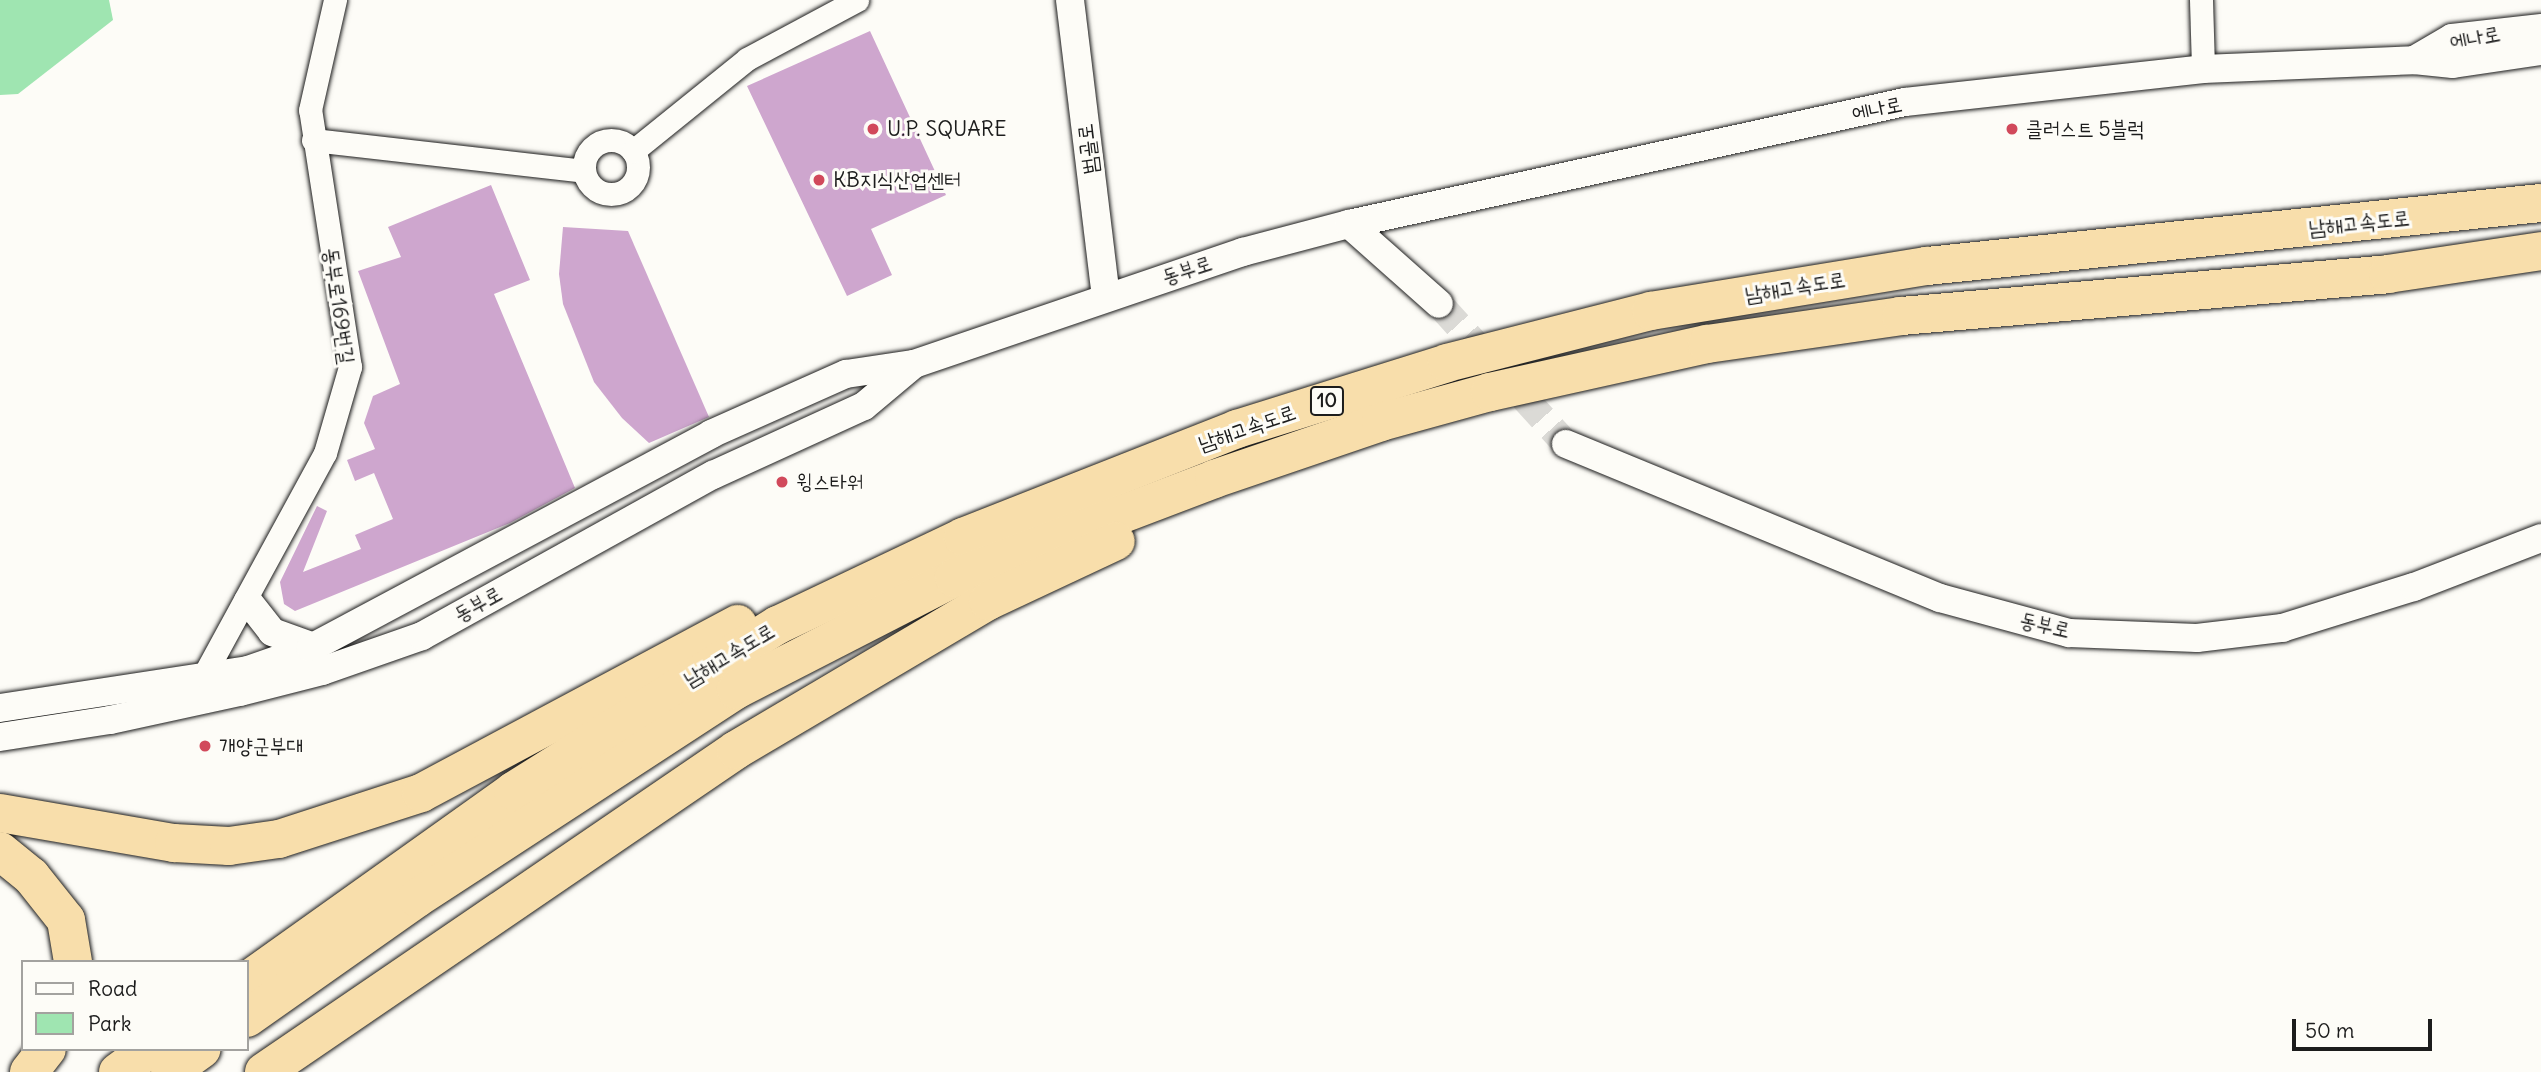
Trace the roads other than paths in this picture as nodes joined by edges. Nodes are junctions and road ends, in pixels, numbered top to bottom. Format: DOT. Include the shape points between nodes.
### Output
graph roads {
  1 [pos="335,0"];
  2 [pos="858,0"];
  3 [pos="1070,0"];
  4 [pos="2201,0"];
  5 [pos="2541,28"];
  6 [pos="2541,51"];
  7 [pos="2414,61"];
  8 [pos="2203,69"];
  9 [pos="313,140"];
  10 [pos="633,151"];
  11 [pos="584,171"];
  12 [pos="2541,203"];
  13 [pos="1349,224"];
  14 [pos="2541,251"];
  15 [pos="1106,297"];
  16 [pos="1439,304"];
  17 [pos="914,364"];
  18 [pos="1381,422"];
  19 [pos="1566,444"];
  20 [pos="2541,538"];
  21 [pos="248,601"];
  22 [pos="778,625"];
  23 [pos="314,647"];
  24 [pos="202,678"];
  25 [pos="187,704"];
  26 [pos="0,708"];
  27 [pos="0,737"];
  28 [pos="0,813"];
  29 [pos="0,851"];
  30 [pos="73,960"];
  31 [pos="248,980"];
  32 [pos="388,988"];
  33 [pos="248,1017"];
  34 [pos="45,1051"];
  35 [pos="147,1051"];
  36 [pos="199,1051"];
  37 [pos="29,1072"];
  38 [pos="118,1072"];
  39 [pos="170,1072"];
  40 [pos="264,1072"];
  41 [pos="281,1072"];
  1 -- 9 [label="street, 동부로169번길" via="310,110"];
  2 -- 10 [label="street" via="747,59"];
  3 -- 15 [label="street, 범골로"];
  4 -- 8 [label="street"];
  5 -- 7 [label="street, 에나로" via="2452,38"];
  6 -- 7 [label="street, 에나로" via="2453,64"];
  7 -- 8 [label="street, 에나로"];
  8 -- 13 [label="street, 에나로" via="1906,102"];
  9 -- 11 [label="street"];
  9 -- 21 [label="street, 동부로169번길" via="350,367 325,453"];
  10 -- 11 [label="street" via="619,141 601,142 587,153"];
  10 -- 11 [label="street" via="637,177 625,190 599,192"];
  12 -- 22 [label="highway, 남해고속도로 / 10" via="1927,266 1651,311 1447,363 1237,429 962,537"];
  13 -- 15 [label="street, 동부로" via="1243,251"];
  13 -- 16 [label="street"];
  14 -- 18 [label="highway, 남해고속도로 / 10" via="2388,274 1901,316 1721,342 1490,392"];
  15 -- 17 [label="street, 동부로"];
  17 -- 23 [label="street, 동부로" via="846,374 711,434"];
  17 -- 25 [label="street, 동부로" via="864,406 713,475 422,636 321,671"];
  18 -- 32 [label="highway" via="1318,466 1105,546 988,601 736,750"];
  18 -- 33 [label="highway, 남해고속도로 / 10" via="1213,479 954,578 736,690 417,898"];
  19 -- 20 [label="street, 동부로" via="1940,598 2068,633 2197,638 2282,628 2414,587"];
  21 -- 23 [label="street" via="272,632"];
  21 -- 24 [label="street, 동부로169번길"];
  22 -- 28 [label="highway" via="732,623 529,739 421,793 279,839 229,846 174,843"];
  22 -- 31 [label="highway, 남해고속도로 / 10" via="513,791"];
  23 -- 24 [label="street, 동부로" via="248,670"];
  24 -- 25 [label="street, 동부로169번길"];
  24 -- 26 [label="street, 동부로"];
  25 -- 27 [label="street, 동부로"];
  29 -- 30 [label="highway" via="38,883 66,920"];
  32 -- 40 [label="highway"];
  32 -- 41 [label="highway"];
  34 -- 37 [label="highway"];
  35 -- 38 [label="highway"];
  36 -- 39 [label="highway"];
}
